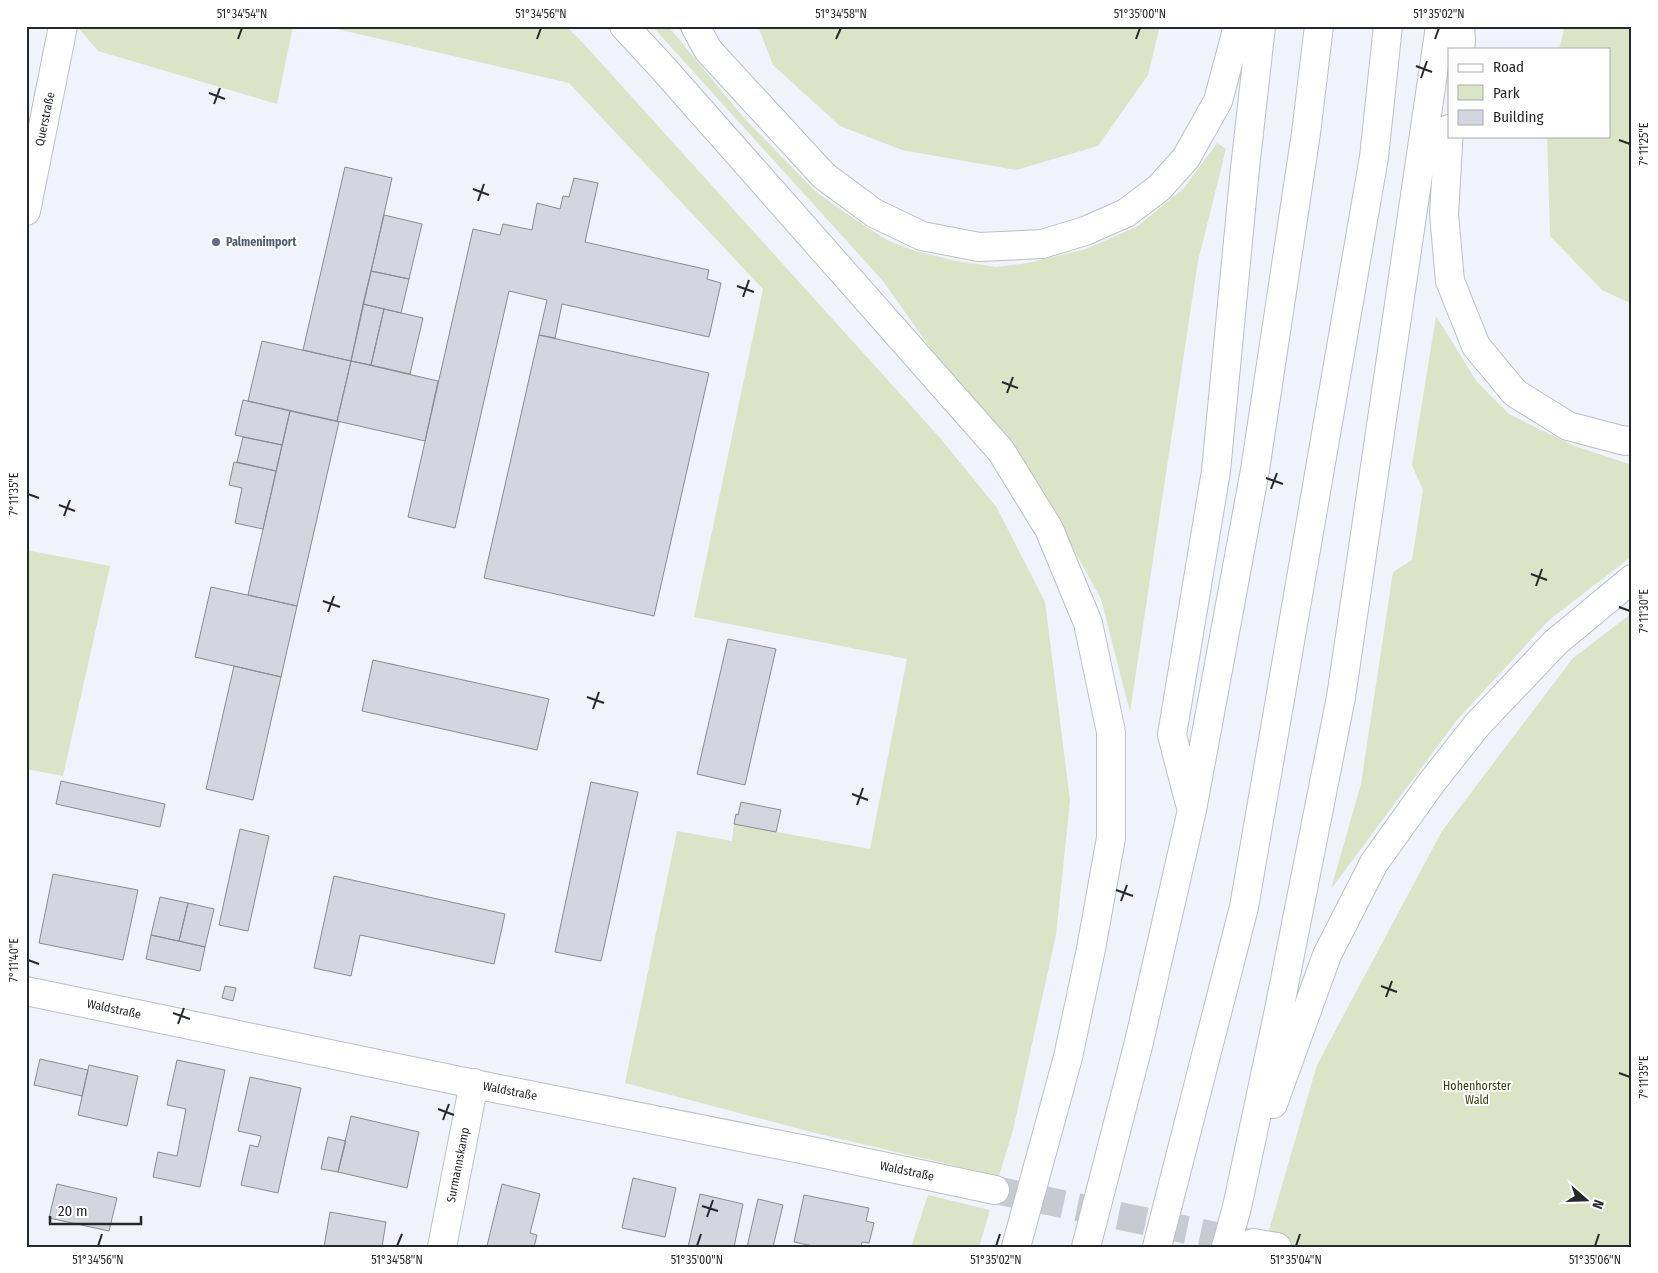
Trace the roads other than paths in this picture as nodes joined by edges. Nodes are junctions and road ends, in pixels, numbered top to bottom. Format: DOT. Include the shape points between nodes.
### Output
graph roads {
  1 [pos="64,26"];
  2 [pos="624,26"];
  3 [pos="695,26"];
  4 [pos="1238,26"];
  5 [pos="1261,26"];
  6 [pos="1319,26"];
  7 [pos="1388,26"];
  8 [pos="1440,26"];
  9 [pos="1460,26"];
  10 [pos="1460,48"];
  11 [pos="1448,138"];
  12 [pos="26,211"];
  13 [pos="1632,440"];
  14 [pos="1632,579"];
  15 [pos="1192,810"];
  16 [pos="26,991"];
  17 [pos="474,1083"];
  18 [pos="995,1190"];
  19 [pos="1237,1207"];
  20 [pos="1252,1246"];
  21 [pos="442,1247"];
  22 [pos="1016,1247"];
  23 [pos="1086,1247"];
  24 [pos="1157,1247"];
  1 -- 12 [label="main road, Querstraße"];
  2 -- 22 [label="main road" via="1002,451 1050,529 1088,622 1111,732 1111,838 1068,1057"];
  3 -- 4 [label="main road" via="708,50 824,176 874,213 922,236 979,247 1042,244 1085,231 1126,213 1159,188 1186,158 1218,102"];
  5 -- 15 [label="main road" via="1216,471 1172,735"];
  6 -- 15 [label="main road" via="1255,470"];
  7 -- 24 [label="main road" via="1374,157 1244,907"];
  8 -- 19 [label="main road" via="1342,697"];
  9 -- 10 [label="main road"];
  11 -- 13 [label="main road" via="1444,214 1450,281 1476,346 1515,393 1568,426"];
  14 -- 19 [label="main road" via="1556,642 1476,725 1374,863 1327,955"];
  15 -- 23 [label="main road" via="1139,1042"];
  16 -- 17 [label="main road, Waldstraße"];
  17 -- 18 [label="main road, Waldstraße"];
  17 -- 21 [label="main road, Surmannskamp"];
  19 -- 20 [label="main road"];
}
